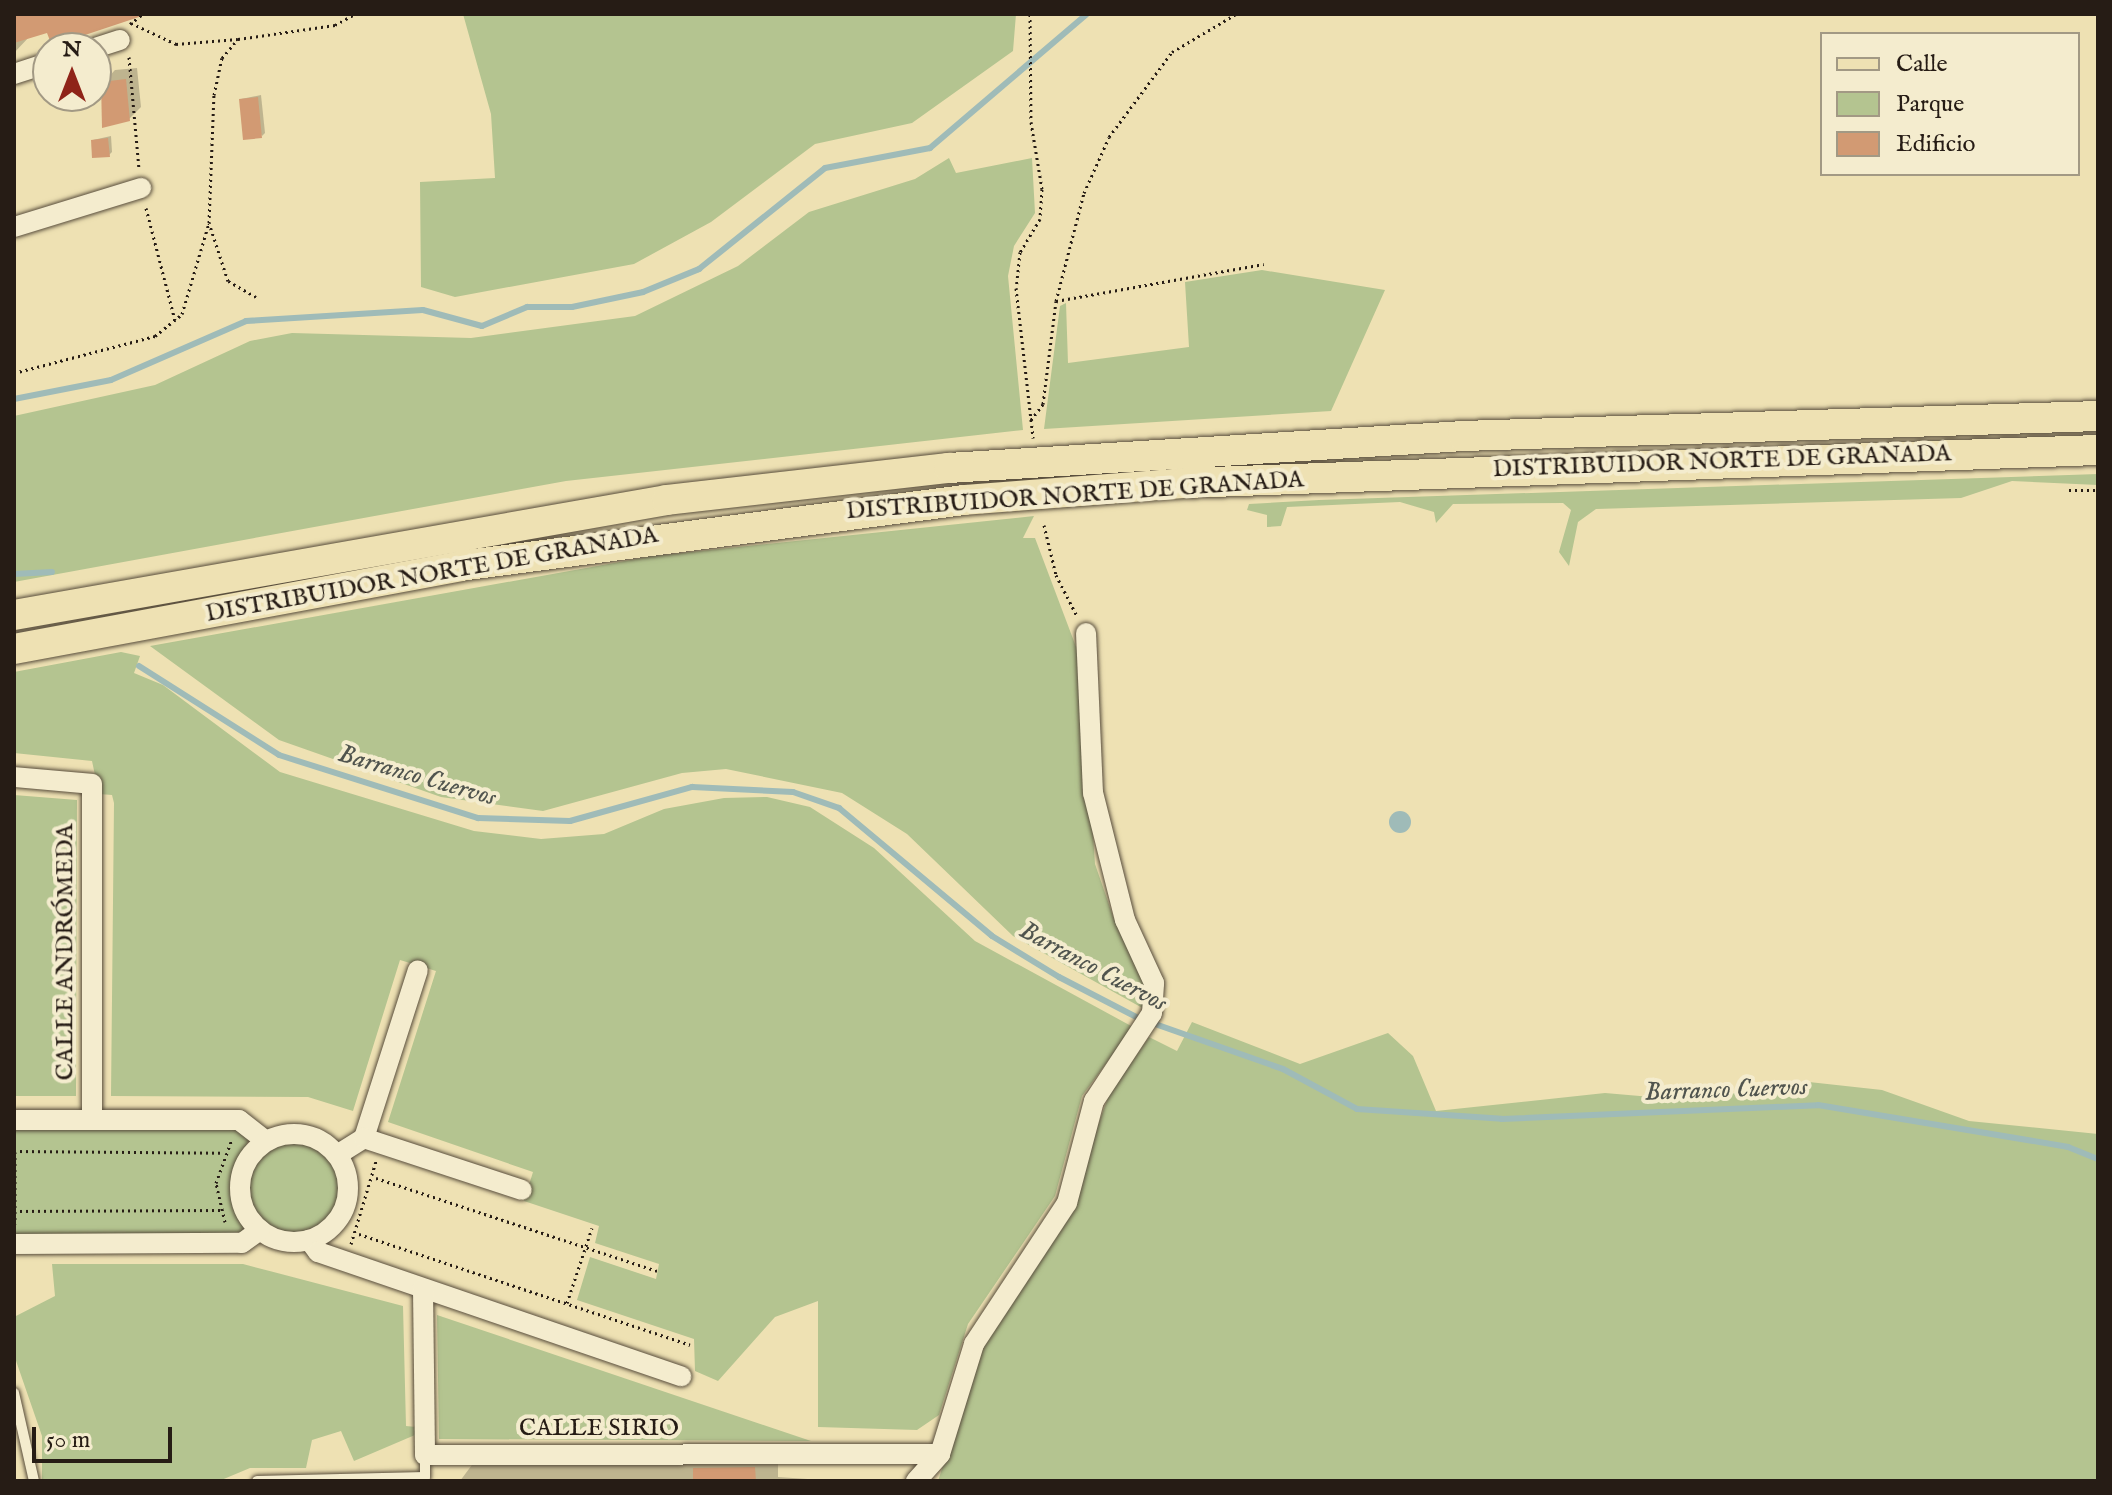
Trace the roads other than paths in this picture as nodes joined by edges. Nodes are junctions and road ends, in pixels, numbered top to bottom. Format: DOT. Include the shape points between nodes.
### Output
graph roads {
  1 [pos="125,32"];
  2 [pos="112,39"];
  3 [pos="141,188"];
  4 [pos="14,227"];
  5 [pos="2098,416"];
  6 [pos="2098,450"];
  7 [pos="14,615"];
  8 [pos="1086,633"];
  9 [pos="14,649"];
  10 [pos="14,777"];
  11 [pos="418,970"];
  12 [pos="14,1120"];
  13 [pos="92,1120"];
  14 [pos="364,1138"];
  15 [pos="266,1141"];
  16 [pos="337,1155"];
  17 [pos="522,1190"];
  18 [pos="260,1230"];
  19 [pos="309,1240"];
  20 [pos="14,1244"];
  21 [pos="423,1289"];
  22 [pos="681,1376"];
  23 [pos="14,1393"];
  24 [pos="940,1454"];
  25 [pos="425,1455"];
  26 [pos="34,1481"];
  27 [pos="257,1481"];
  28 [pos="916,1481"];
  1 -- 2 [label="street"];
  3 -- 4 [label="street"];
  5 -- 7 [label="main road, DISTRIBUIDOR NORTE DE GRANADA" via="1463,436 949,468 620,507"];
  6 -- 9 [label="main road, DISTRIBUIDOR NORTE DE GRANADA" via="1184,483 964,500 460,566"];
  8 -- 24 [label="street" via="1093,793 1125,920 1154,983 1147,1022 1094,1101 1067,1203 974,1344"];
  10 -- 13 [label="street, CALLE ANDRÓMEDA" via="92,784"];
  11 -- 14 [label="street"];
  12 -- 13 [label="street"];
  13 -- 15 [label="street" via="239,1120"];
  14 -- 16 [label="street"];
  14 -- 17 [label="street"];
  15 -- 16 [label="street" via="297,1134"];
  15 -- 18 [label="street" via="240,1184 244,1209"];
  16 -- 19 [label="street" via="345,1205"];
  18 -- 19 [label="street"];
  18 -- 20 [label="street" via="242,1243"];
  19 -- 21 [label="street" via="318,1252"];
  21 -- 22 [label="street"];
  21 -- 25 [label="street"];
  23 -- 26 [label="lane"];
  24 -- 25 [label="street, CALLE SIRIO"];
  24 -- 28 [label="street"];
  25 -- 27 [label="lane" via="425,1477"];
}
